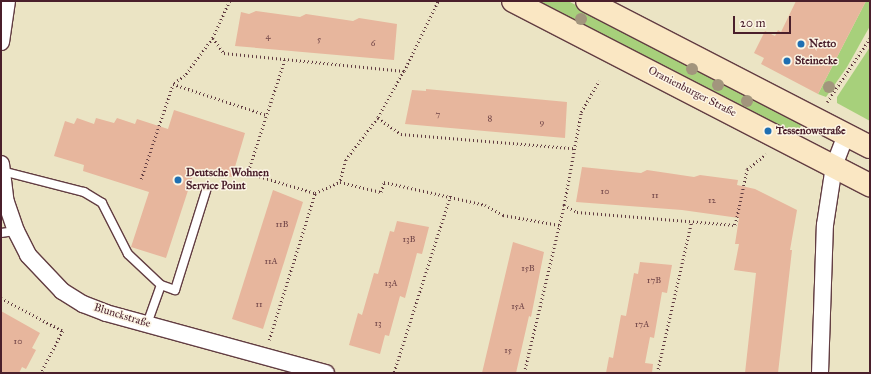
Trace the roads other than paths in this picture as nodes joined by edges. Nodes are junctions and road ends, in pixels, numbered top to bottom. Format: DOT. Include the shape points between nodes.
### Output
graph roads {
  1 [pos="7,1"];
  2 [pos="513,1"];
  3 [pos="587,1"];
  4 [pos="1,42"];
  5 [pos="846,135"];
  6 [pos="870,147"];
  7 [pos="1,164"];
  8 [pos="834,166"];
  9 [pos="2,171"];
  10 [pos="870,185"];
  11 [pos="207,188"];
  12 [pos="8,232"];
  13 [pos="161,285"];
  14 [pos="147,324"];
  15 [pos="326,373"];
  16 [pos="820,373"];
  1 -- 4 [label="street"];
  2 -- 8 [label="main road, Oranienburger Straße"];
  3 -- 5 [label="main road"];
  5 -- 6 [label="main road"];
  5 -- 8 [label="street"];
  7 -- 9 [label="street, Blunckstraße"];
  8 -- 10 [label="main road, Oranienburger Straße"];
  8 -- 16 [label="street" via="825,225"];
  9 -- 12 [label="street, Blunckstraße"];
  9 -- 13 [label="lane" via="84,192 102,203 128,254"];
  11 -- 13 [label="lane" via="175,290"];
  12 -- 14 [label="street, Blunckstraße" via="62,291 95,308"];
  13 -- 14 [label="lane"];
  14 -- 15 [label="street, Blunckstraße"];
}
